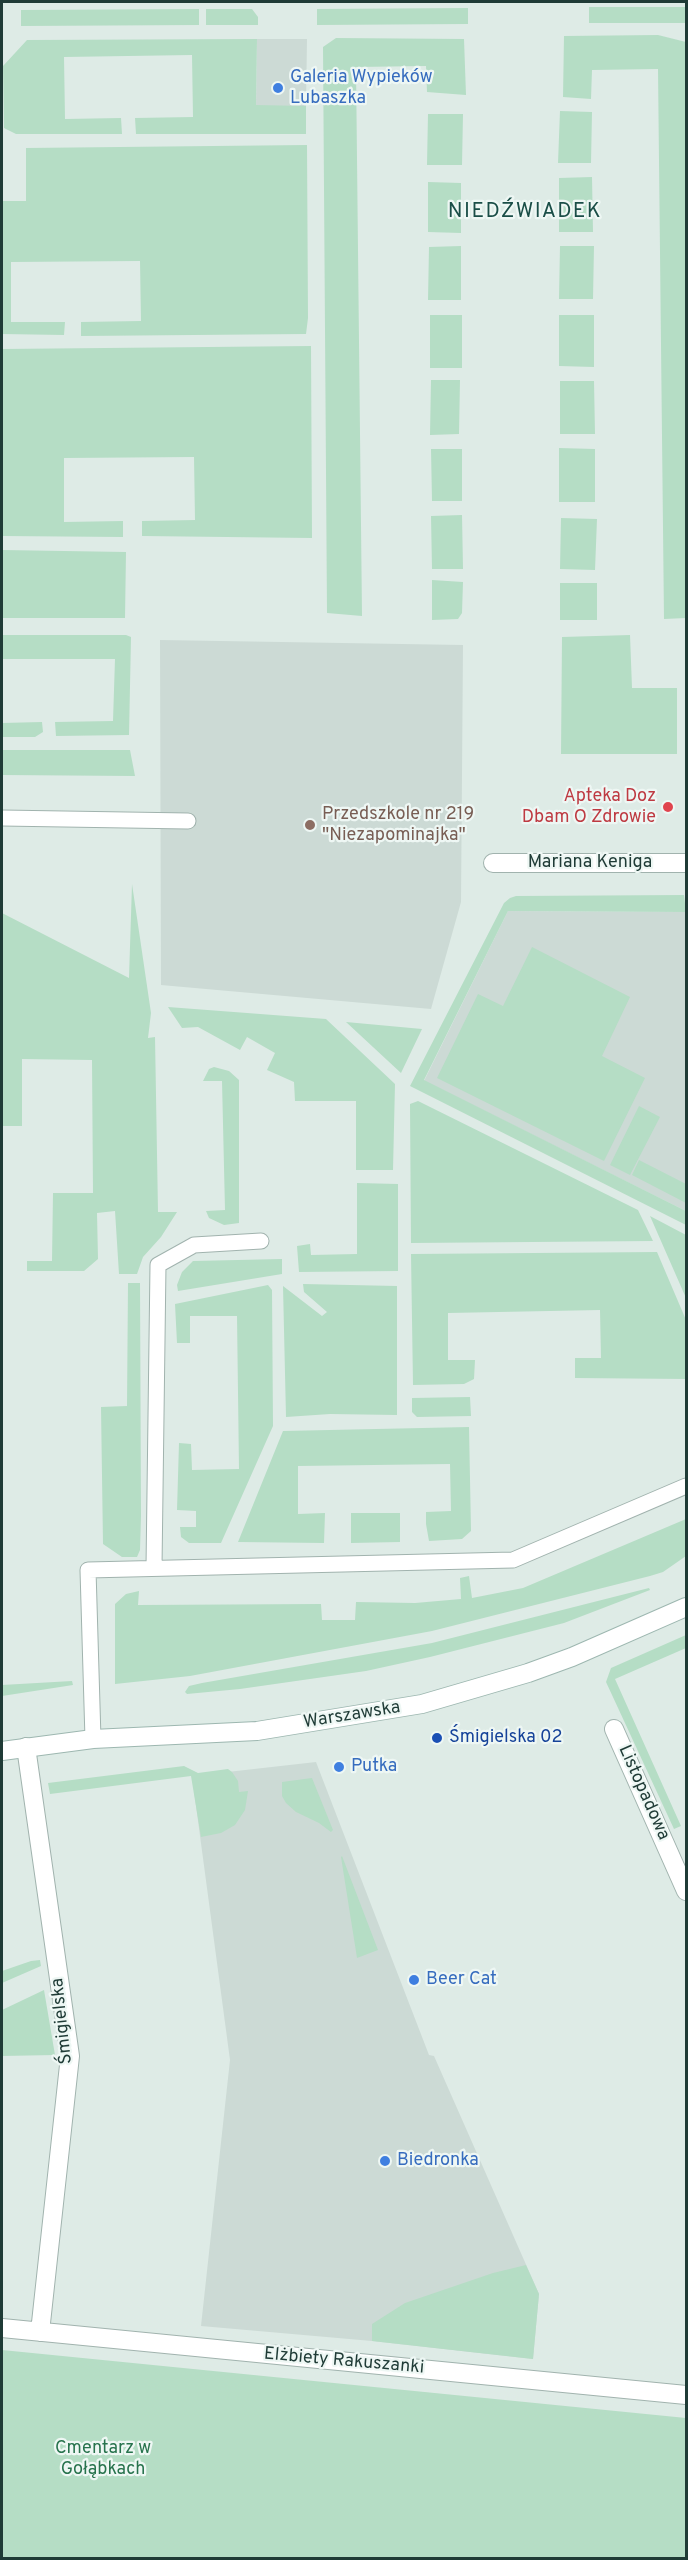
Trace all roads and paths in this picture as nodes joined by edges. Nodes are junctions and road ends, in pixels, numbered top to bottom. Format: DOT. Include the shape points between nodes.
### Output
graph roads {
  1 [pos="2,818"];
  2 [pos="188,821"];
  3 [pos="493,863"];
  4 [pos="687,863"];
  5 [pos="261,1241"];
  6 [pos="687,1486"];
  7 [pos="154,1568"];
  8 [pos="687,1606"];
  9 [pos="614,1729"];
  10 [pos="93,1739"];
  11 [pos="26,1747"];
  12 [pos="2,1751"];
  13 [pos="687,1891"];
  14 [pos="2,2328"];
  15 [pos="40,2331"];
  16 [pos="687,2395"];
  1 -- 2 [label="lane"];
  3 -- 4 [label="street, Mariana Keniga"];
  5 -- 7 [label="lane" via="194,1245 158,1265"];
  6 -- 7 [label="lane" via="513,1560"];
  7 -- 10 [label="lane" via="88,1570"];
  8 -- 10 [label="street, Warszawska" via="561,1661 422,1704 257,1731"];
  9 -- 13 [label="street, Listopadowa"];
  10 -- 11 [label="street, Warszawska"];
  11 -- 12 [label="street, Warszawska"];
  11 -- 15 [label="street, Śmigielska" via="70,2056"];
  14 -- 15 [label="street, Elżbiety Rakuszanki"];
  15 -- 16 [label="street, Elżbiety Rakuszanki"];
}
